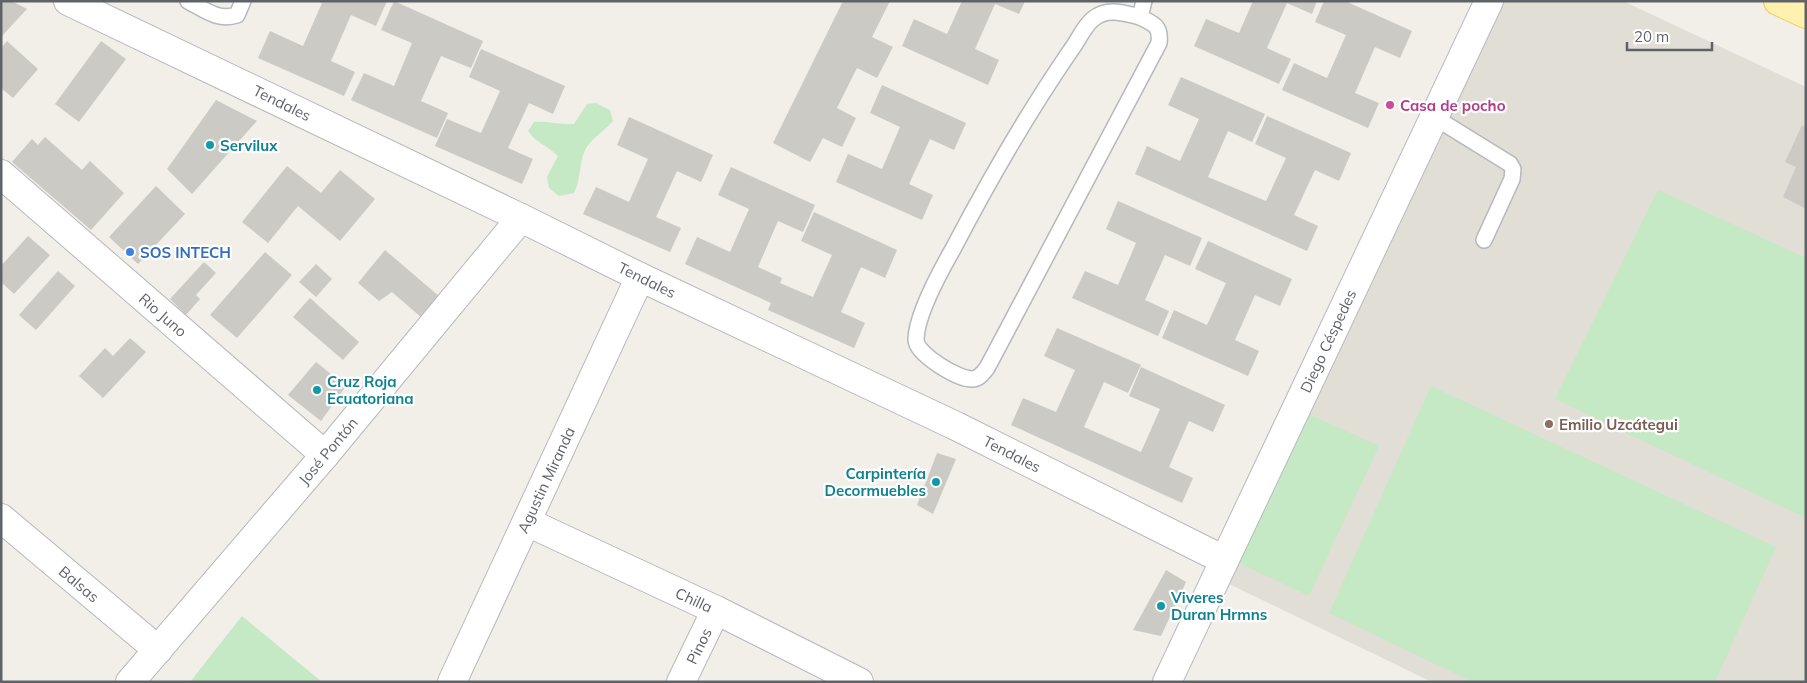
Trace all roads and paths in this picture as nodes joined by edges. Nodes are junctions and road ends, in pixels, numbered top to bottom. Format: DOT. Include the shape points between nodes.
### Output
graph roads {
  1 [pos="68,1"];
  2 [pos="188,1"];
  3 [pos="243,1"];
  4 [pos="1144,1"];
  5 [pos="1489,1"];
  6 [pos="1778,1"];
  7 [pos="1806,14"];
  8 [pos="1140,17"];
  9 [pos="1434,117"];
  10 [pos="1,174"];
  11 [pos="521,218"];
  12 [pos="1484,240"];
  13 [pos="640,277"];
  14 [pos="325,456"];
  15 [pos="1,518"];
  16 [pos="527,522"];
  17 [pos="1224,560"];
  18 [pos="716,610"];
  19 [pos="158,650"];
  20 [pos="130,682"];
  21 [pos="452,682"];
  22 [pos="681,682"];
  23 [pos="859,682"];
  24 [pos="1167,682"];
  1 -- 11 [label="street, Tendales"];
  2 -- 3 [label="lane" via="226,18 237,14"];
  4 -- 8 [label="lane"];
  5 -- 9 [label="street, Diego Céspedes"];
  6 -- 7 [label="main road"];
  8 -- 8 [label="lane" via="1109,12 1093,19 1041,94 995,169 938,277 918,326 916,342 923,355 972,379 987,368 1159,43 1161,32 1156,25"];
  9 -- 12 [label="lane" via="1514,169"];
  9 -- 17 [label="street, Diego Céspedes"];
  10 -- 14 [label="street, Rio Juno"];
  11 -- 13 [label="street, Tendales"];
  11 -- 14 [label="street, José Pontón"];
  13 -- 16 [label="street, Agustin Miranda"];
  13 -- 17 [label="street, Tendales" via="956,426"];
  14 -- 19 [label="street, José Pontón"];
  15 -- 19 [label="street, Balsas"];
  16 -- 18 [label="street, Chilla"];
  16 -- 21 [label="street, Agustin Miranda"];
  17 -- 24 [label="street, Diego Céspedes"];
  18 -- 22 [label="street, Pinos"];
  18 -- 23 [label="street, Chilla"];
  19 -- 20 [label="street, José Pontón"];
}
